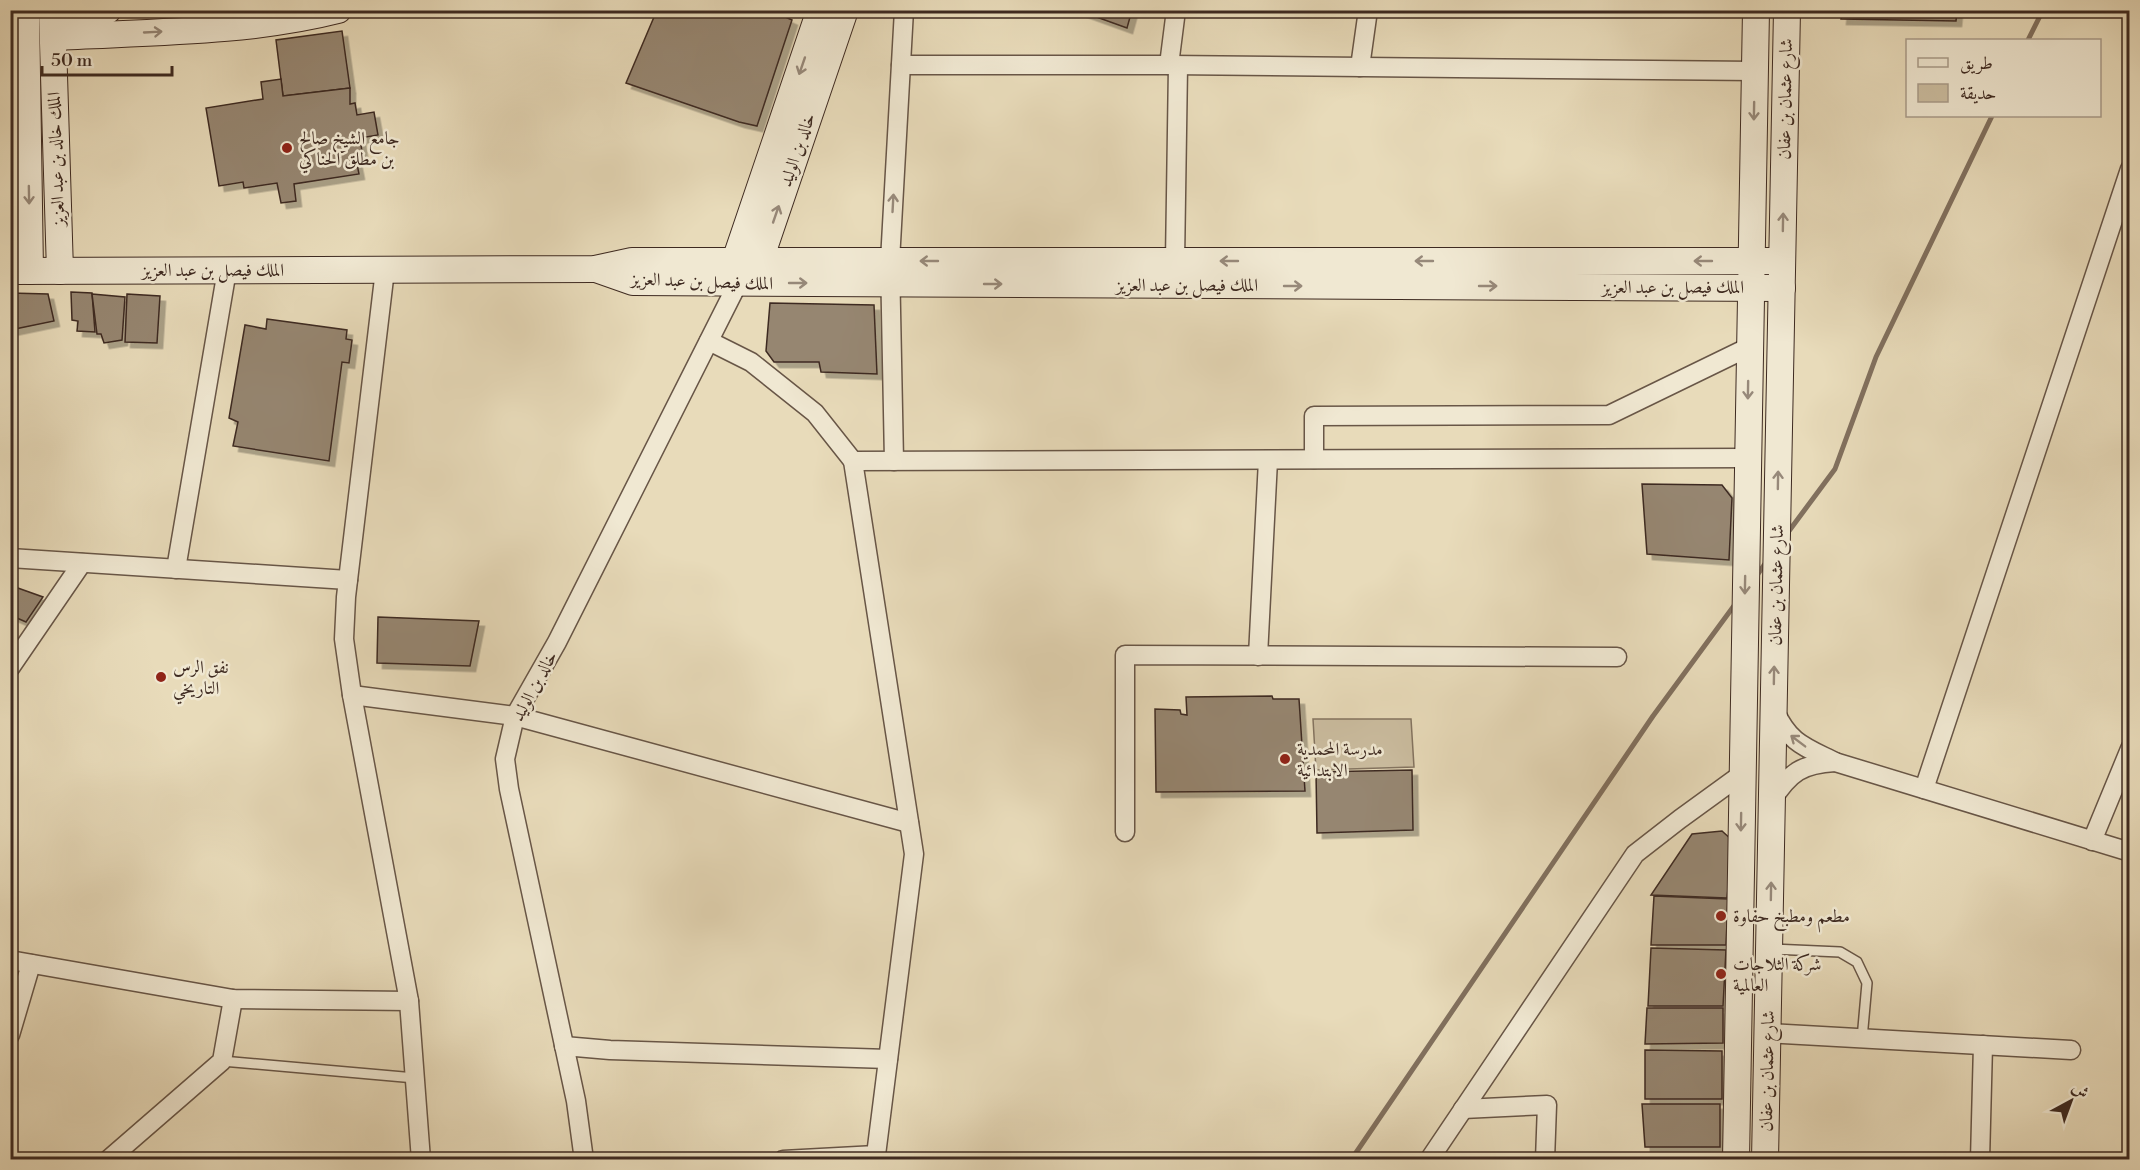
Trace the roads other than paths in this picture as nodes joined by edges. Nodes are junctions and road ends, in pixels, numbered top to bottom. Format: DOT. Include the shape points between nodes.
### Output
graph roads {
  1 [pos="26,10"];
  2 [pos="108,10"];
  3 [pos="338,10"];
  4 [pos="820,10"];
  5 [pos="845,10"];
  6 [pos="904,10"];
  7 [pos="1176,10"];
  8 [pos="1368,10"];
  9 [pos="1756,10"];
  10 [pos="1787,10"];
  11 [pos="53,21"];
  12 [pos="901,65"];
  13 [pos="1173,65"];
  14 [pos="1360,67"];
  15 [pos="1755,70"];
  16 [pos="2130,169"];
  17 [pos="1175,261"];
  18 [pos="1751,261"];
  19 [pos="1782,261"];
  20 [pos="744,269"];
  21 [pos="227,270"];
  22 [pos="385,270"];
  23 [pos="20,271"];
  24 [pos="60,271"];
  25 [pos="890,273"];
  26 [pos="1750,288"];
  27 [pos="1782,288"];
  28 [pos="709,341"];
  29 [pos="1749,347"];
  30 [pos="1748,458"];
  31 [pos="1314,459"];
  32 [pos="1268,460"];
  33 [pos="853,461"];
  34 [pos="894,461"];
  35 [pos="10,558"];
  36 [pos="82,563"];
  37 [pos="176,569"];
  38 [pos="348,580"];
  39 [pos="1258,656"];
  40 [pos="1617,657"];
  41 [pos="10,668"];
  42 [pos="352,695"];
  43 [pos="1774,706"];
  44 [pos="515,716"];
  45 [pos="2130,749"];
  46 [pos="1835,762"];
  47 [pos="1742,774"];
  48 [pos="1924,789"];
  49 [pos="1772,800"];
  50 [pos="909,823"];
  51 [pos="1125,832"];
  52 [pos="2092,841"];
  53 [pos="2130,852"];
  54 [pos="1770,949"];
  55 [pos="10,960"];
  56 [pos="31,964"];
  57 [pos="233,999"];
  58 [pos="409,1001"];
  59 [pos="1767,1033"];
  60 [pos="10,1035"];
  61 [pos="1862,1039"];
  62 [pos="1983,1045"];
  63 [pos="564,1046"];
  64 [pos="2071,1050"];
  65 [pos="888,1059"];
  66 [pos="222,1060"];
  67 [pos="415,1078"];
  68 [pos="1463,1109"];
  69 [pos="108,1160"];
  70 [pos="421,1160"];
  71 [pos="584,1160"];
  72 [pos="783,1160"];
  73 [pos="1429,1160"];
  74 [pos="1545,1160"];
  75 [pos="1736,1160"];
  76 [pos="1765,1160"];
  77 [pos="1980,1160"];
  1 -- 23 [label="street, الملك خالد بن عبد العزيز, one-way"];
  2 -- 11 [label="street"];
  11 -- 3 [label="street, one-way" via="249,26 306,19"];
  4 -- 20 [label="street, خالد بن الوليد, one-way" via="738,252"];
  20 -- 5 [label="street, خالد بن الوليد, one-way" via="762,254"];
  6 -- 12 [label="street"];
  7 -- 13 [label="street"];
  8 -- 14 [label="street"];
  9 -- 15 [label="street, شارع عثمان بن عفان"];
  19 -- 10 [label="street, شارع عثمان بن عفان, one-way"];
  11 -- 24 [label="street, الملك خالد بن عبد العزيز"];
  12 -- 13 [label="street"];
  25 -- 12 [label="street, one-way"];
  13 -- 14 [label="street"];
  13 -- 17 [label="street"];
  14 -- 15 [label="street"];
  15 -- 18 [label="street, شارع عثمان بن عفان, one-way"];
  16 -- 48 [label="street"];
  18 -- 17 [label="street, الملك فيصل بن عبد العزيز, one-way"];
  17 -- 25 [label="street, الملك فيصل بن عبد العزيز, one-way"];
  18 -- 19 [label="street, الملك فيصل بن عبد العزيز"];
  18 -- 26 [label="street, شارع عثمان بن عفان"];
  19 -- 27 [label="street, شارع عثمان بن عفان"];
  20 -- 22 [label="street, الملك فيصل بن عبد العزيز" via="632,261 595,269"];
  20 -- 25 [label="street, الملك فيصل بن عبد العزيز"];
  20 -- 28 [label="street, خالد بن الوليد"];
  21 -- 22 [label="street, الملك فيصل بن عبد العزيز"];
  21 -- 24 [label="street, الملك فيصل بن عبد العزيز"];
  21 -- 37 [label="street"];
  22 -- 38 [label="street"];
  23 -- 24 [label="street, الملك فيصل بن عبد العزيز"];
  25 -- 26 [label="street, الملك فيصل بن عبد العزيز, one-way"];
  25 -- 34 [label="street"];
  26 -- 27 [label="street, الملك فيصل بن عبد العزيز"];
  26 -- 29 [label="street, شارع عثمان بن عفان"];
  43 -- 27 [label="street, شارع عثمان بن عفان, one-way"];
  28 -- 33 [label="street" via="751,362 815,413"];
  28 -- 44 [label="street, خالد بن الوليد" via="557,642"];
  29 -- 30 [label="street, شارع عثمان بن عفان, one-way"];
  29 -- 31 [label="street" via="1609,415 1314,416"];
  30 -- 31 [label="street"];
  30 -- 47 [label="street, شارع عثمان بن عفان, one-way"];
  31 -- 32 [label="street"];
  32 -- 34 [label="street"];
  32 -- 39 [label="street"];
  33 -- 34 [label="street"];
  33 -- 50 [label="street"];
  35 -- 36 [label="street"];
  36 -- 37 [label="street"];
  36 -- 41 [label="street"];
  37 -- 38 [label="street"];
  38 -- 42 [label="street" via="344,639"];
  39 -- 40 [label="street"];
  39 -- 51 [label="street" via="1125,655"];
  42 -- 44 [label="street"];
  42 -- 58 [label="street"];
  46 -- 43 [label="street, one-way" via="1793,740"];
  43 -- 49 [label="street, شارع عثمان بن عفان"];
  44 -- 50 [label="street"];
  44 -- 63 [label="street, خالد بن الوليد" via="505,759 509,789"];
  45 -- 52 [label="street"];
  46 -- 48 [label="street"];
  46 -- 49 [label="street" via="1812,764 1799,771"];
  47 -- 68 [label="street" via="1635,854"];
  47 -- 75 [label="street, شارع عثمان بن عفان, one-way"];
  48 -- 52 [label="street"];
  54 -- 49 [label="street, شارع عثمان بن عفان, one-way"];
  50 -- 65 [label="street" via="914,854"];
  52 -- 53 [label="street"];
  54 -- 59 [label="street, شارع عثمان بن عفان"];
  54 -- 61 [label="lane" via="1840,952 1857,962 1867,983"];
  55 -- 56 [label="street"];
  56 -- 57 [label="street"];
  56 -- 60 [label="street"];
  57 -- 58 [label="street"];
  57 -- 66 [label="street"];
  58 -- 67 [label="street"];
  59 -- 61 [label="street"];
  59 -- 76 [label="street, شارع عثمان بن عفان"];
  61 -- 62 [label="street"];
  62 -- 64 [label="street"];
  62 -- 77 [label="street"];
  63 -- 65 [label="street"];
  63 -- 71 [label="street, خالد بن الوليد"];
  65 -- 72 [label="street" via="876,1155"];
  66 -- 67 [label="lane"];
  66 -- 69 [label="street"];
  67 -- 70 [label="street"];
  68 -- 73 [label="street"];
  68 -- 74 [label="street" via="1547,1105"];
}
